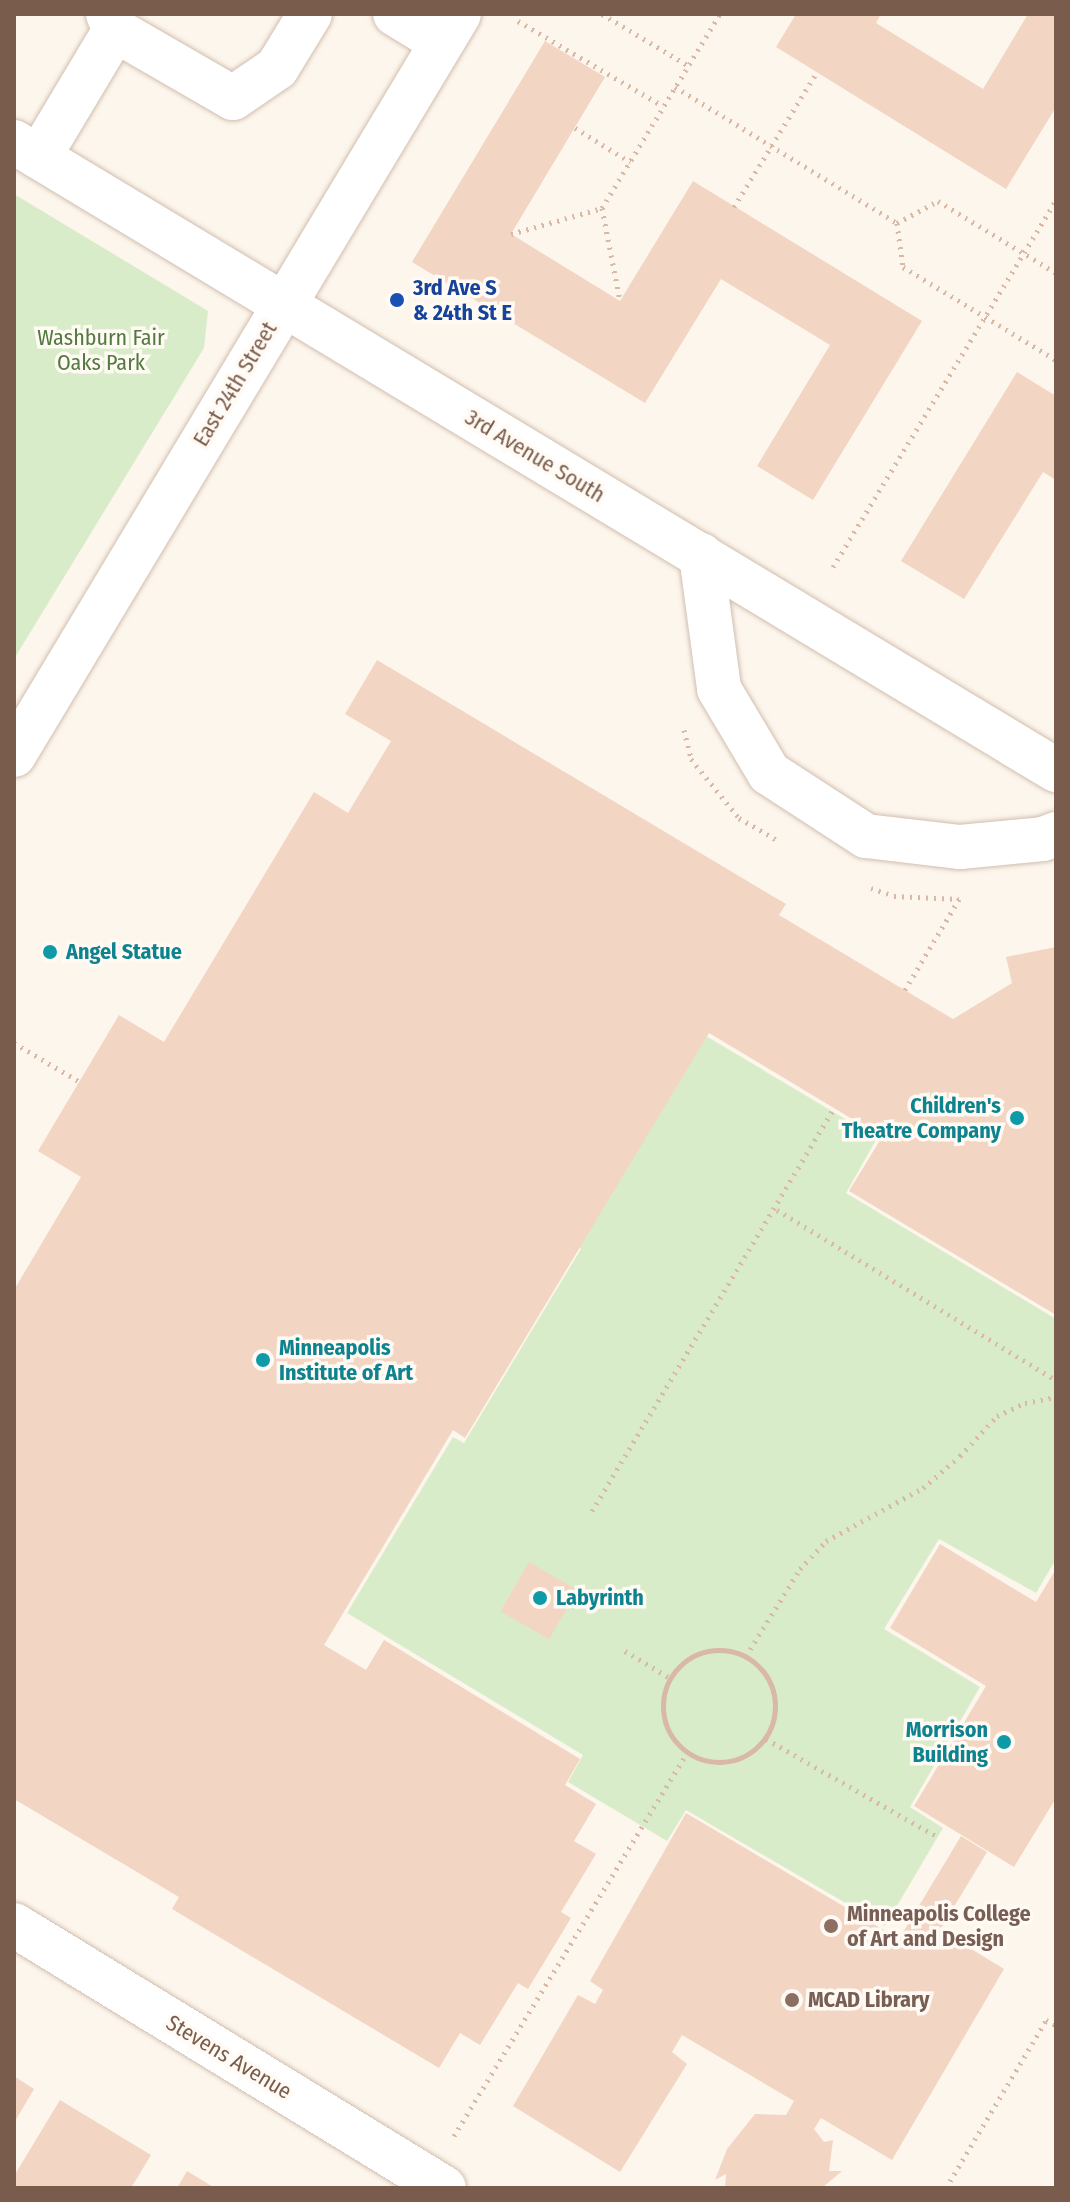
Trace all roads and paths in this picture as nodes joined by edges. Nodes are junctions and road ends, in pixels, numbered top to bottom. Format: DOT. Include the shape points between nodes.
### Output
graph roads {
  1 [pos="310,14"];
  2 [pos="395,14"];
  3 [pos="602,14"];
  4 [pos="720,14"];
  5 [pos="518,21"];
  6 [pos="112,22"];
  7 [pos="450,28"];
  8 [pos="689,66"];
  9 [pos="817,72"];
  10 [pos="675,87"];
  11 [pos="663,106"];
  12 [pos="575,128"];
  13 [pos="772,146"];
  14 [pos="26,149"];
  15 [pos="630,162"];
  16 [pos="1056,200"];
  17 [pos="734,207"];
  18 [pos="602,208"];
  19 [pos="897,223"];
  20 [pos="511,234"];
  21 [pos="1023,253"];
  22 [pos="1056,273"];
  23 [pos="620,301"];
  24 [pos="283,305"];
  25 [pos="985,317"];
  26 [pos="1056,360"];
  27 [pos="701,555"];
  28 [pos="833,567"];
  29 [pos="14,755"];
  30 [pos="1056,770"];
  31 [pos="1056,834"];
  32 [pos="959,899"];
  33 [pos="905,990"];
  34 [pos="14,1043"];
  35 [pos="80,1082"];
  36 [pos="834,1108"];
  37 [pos="777,1209"];
  38 [pos="1056,1380"];
  39 [pos="1056,1397"];
  40 [pos="592,1511"];
  41 [pos="625,1651"];
  42 [pos="746,1656"];
  43 [pos="670,1678"];
  44 [pos="766,1739"];
  45 [pos="687,1753"];
  46 [pos="936,1836"];
  47 [pos="14,1925"];
  48 [pos="1056,2025"];
  49 [pos="454,2136"];
  50 [pos="444,2188"];
  51 [pos="946,2188"];
  1 -- 6 [label="street" via="277,68 233,98"];
  2 -- 7 [label="street"];
  3 -- 8 [label="path"];
  4 -- 8 [label="path"];
  5 -- 11 [label="path"];
  6 -- 14 [label="street"];
  7 -- 24 [label="street, East 24th Street"];
  8 -- 10 [label="path"];
  9 -- 13 [label="path"];
  10 -- 11 [label="path"];
  10 -- 13 [label="path"];
  11 -- 15 [label="path"];
  12 -- 15 [label="path"];
  13 -- 17 [label="path"];
  13 -- 19 [label="path"];
  14 -- 24 [label="street, 3rd Avenue South"];
  15 -- 18 [label="path"];
  16 -- 21 [label="path"];
  18 -- 20 [label="path"];
  18 -- 23 [label="path"];
  19 -- 21 [label="path" via="938,201"];
  19 -- 25 [label="path" via="903,267"];
  21 -- 22 [label="path"];
  21 -- 25 [label="path"];
  24 -- 27 [label="street, 3rd Avenue South"];
  24 -- 29 [label="street, East 24th Street"];
  25 -- 26 [label="path"];
  25 -- 28 [label="path"];
  27 -- 30 [label="street, 3rd Avenue South"];
  27 -- 31 [label="street" via="719,689 769,773 866,836 960,847"];
  32 -- 33 [label="path"];
  34 -- 35 [label="path"];
  36 -- 37 [label="path"];
  37 -- 38 [label="path"];
  37 -- 40 [label="path"];
  39 -- 42 [label="path" via="997,1416 923,1488 826,1541 800,1569"];
  41 -- 43 [label="path"];
  42 -- 43 [label="path" via="707,1650 689,1657"];
  42 -- 44 [label="path" via="770,1682 775,1701"];
  43 -- 45 [label="path" via="661,1705 664,1723"];
  44 -- 45 [label="path" via="745,1755 720,1763"];
  44 -- 46 [label="path"];
  45 -- 49 [label="path"];
  47 -- 50 [label="street, Stevens Avenue"];
  48 -- 51 [label="path" via="1046,2020"];
}
